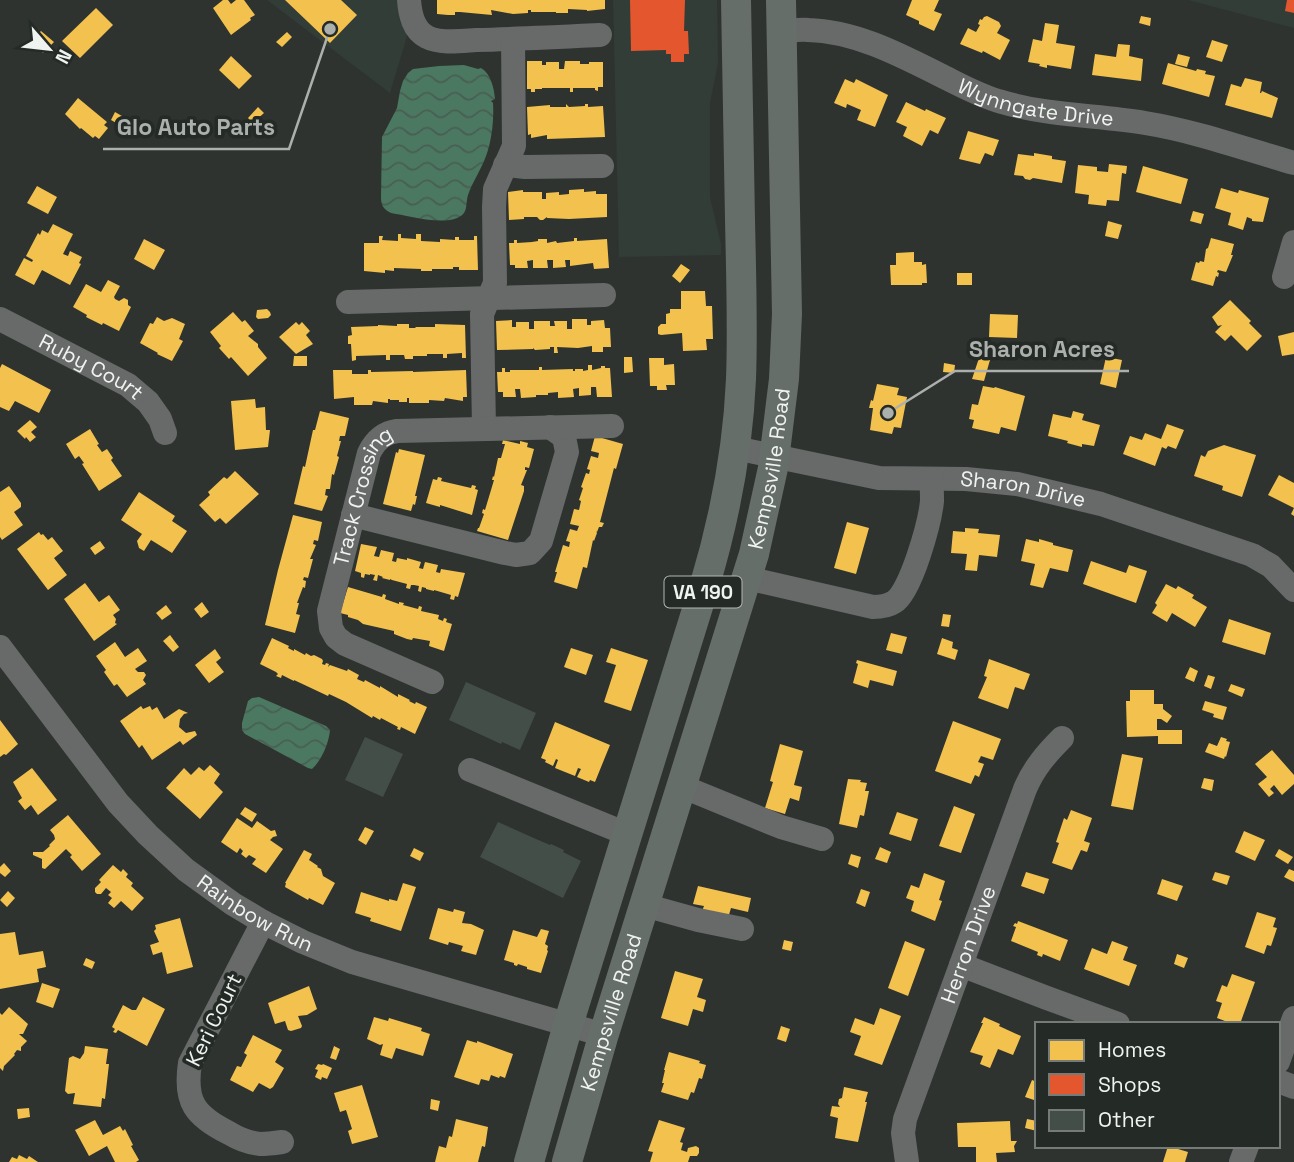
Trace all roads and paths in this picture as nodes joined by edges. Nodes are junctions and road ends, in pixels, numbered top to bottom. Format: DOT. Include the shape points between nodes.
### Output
graph roads {
  1 [pos="409,0"];
  2 [pos="736,0"];
  3 [pos="781,0"];
  4 [pos="782,32"];
  5 [pos="600,36"];
  6 [pos="513,39"];
  7 [pos="1294,163"];
  8 [pos="505,165"];
  9 [pos="602,166"];
  10 [pos="1294,242"];
  11 [pos="1284,277"];
  12 [pos="604,295"];
  13 [pos="489,298"];
  14 [pos="348,302"];
  15 [pos="0,319"];
  16 [pos="612,426"];
  17 [pos="550,427"];
  18 [pos="484,429"];
  19 [pos="165,433"];
  20 [pos="735,448"];
  21 [pos="775,456"];
  22 [pos="931,480"];
  23 [pos="353,515"];
  24 [pos="747,578"];
  25 [pos="1294,590"];
  26 [pos="0,647"];
  27 [pos="432,682"];
  28 [pos="1062,738"];
  29 [pos="470,770"];
  30 [pos="681,786"];
  31 [pos="627,834"];
  32 [pos="822,839"];
  33 [pos="644,905"];
  34 [pos="263,922"];
  35 [pos="742,929"];
  36 [pos="961,965"];
  37 [pos="1294,1018"];
  38 [pos="1113,1022"];
  39 [pos="568,1025"];
  40 [pos="604,1035"];
  41 [pos="1280,1056"];
  42 [pos="282,1142"];
  43 [pos="529,1162"];
  44 [pos="567,1162"];
  45 [pos="906,1162"];
  1 -- 6 [label="street" via="412,20 427,37"];
  2 -- 20 [label="main road, Kempsville Road / VA 190" via="741,379"];
  3 -- 4 [label="main road, Kempsville Road / VA 190"];
  4 -- 7 [label="street, Wynngate Drive" via="808,30 861,40 1002,102 1048,113 1167,127"];
  4 -- 21 [label="main road, Kempsville Road / VA 190" via="787,314"];
  5 -- 6 [label="street"];
  6 -- 8 [label="street" via="514,146"];
  8 -- 9 [label="street"];
  8 -- 13 [label="street" via="495,189 495,284"];
  10 -- 11 [label="street"];
  12 -- 13 [label="street"];
  13 -- 14 [label="street"];
  13 -- 18 [label="street" via="482,314"];
  15 -- 19 [label="street, Ruby Court" via="140,394"];
  16 -- 17 [label="street, Track Crossing"];
  17 -- 18 [label="street, Track Crossing"];
  17 -- 23 [label="street" via="564,437 567,452 541,541 530,552 505,553"];
  18 -- 23 [label="street, Track Crossing" via="397,430 384,435 369,453"];
  20 -- 21 [label="street, Sharon Drive"];
  20 -- 31 [label="main road, Kempsville Road / VA 190" via="714,555"];
  21 -- 22 [label="street, Sharon Drive" via="878,478"];
  21 -- 24 [label="main road, Kempsville Road / VA 190"];
  22 -- 24 [label="street" via="932,502 921,550 895,602 873,607"];
  22 -- 25 [label="street, Sharon Drive" via="1017,484 1101,504 1252,555 1271,566"];
  23 -- 27 [label="street, Track Crossing" via="330,611 331,628 345,644"];
  24 -- 30 [label="main road, Kempsville Road / VA 190"];
  26 -- 34 [label="street, Rainbow Run" via="111,795 148,835 186,870"];
  28 -- 36 [label="street, Herron Drive" via="1043,757 1025,789"];
  29 -- 31 [label="street"];
  30 -- 32 [label="street"];
  30 -- 33 [label="main road, Kempsville Road / VA 190"];
  31 -- 39 [label="main road, Kempsville Road / VA 190"];
  33 -- 35 [label="street"];
  33 -- 40 [label="main road, Kempsville Road / VA 190"];
  34 -- 39 [label="street, Rainbow Run" via="352,961"];
  34 -- 42 [label="street, Keri Court" via="190,1063 187,1080 193,1104 209,1124 242,1140"];
  36 -- 38 [label="street"];
  36 -- 45 [label="street, Herron Drive" via="905,1119"];
  37 -- 41 [label="street"];
  39 -- 40 [label="street, Rainbow Run"];
  39 -- 43 [label="main road, Kempsville Road / VA 190"];
  40 -- 44 [label="main road, Kempsville Road / VA 190"];
}
